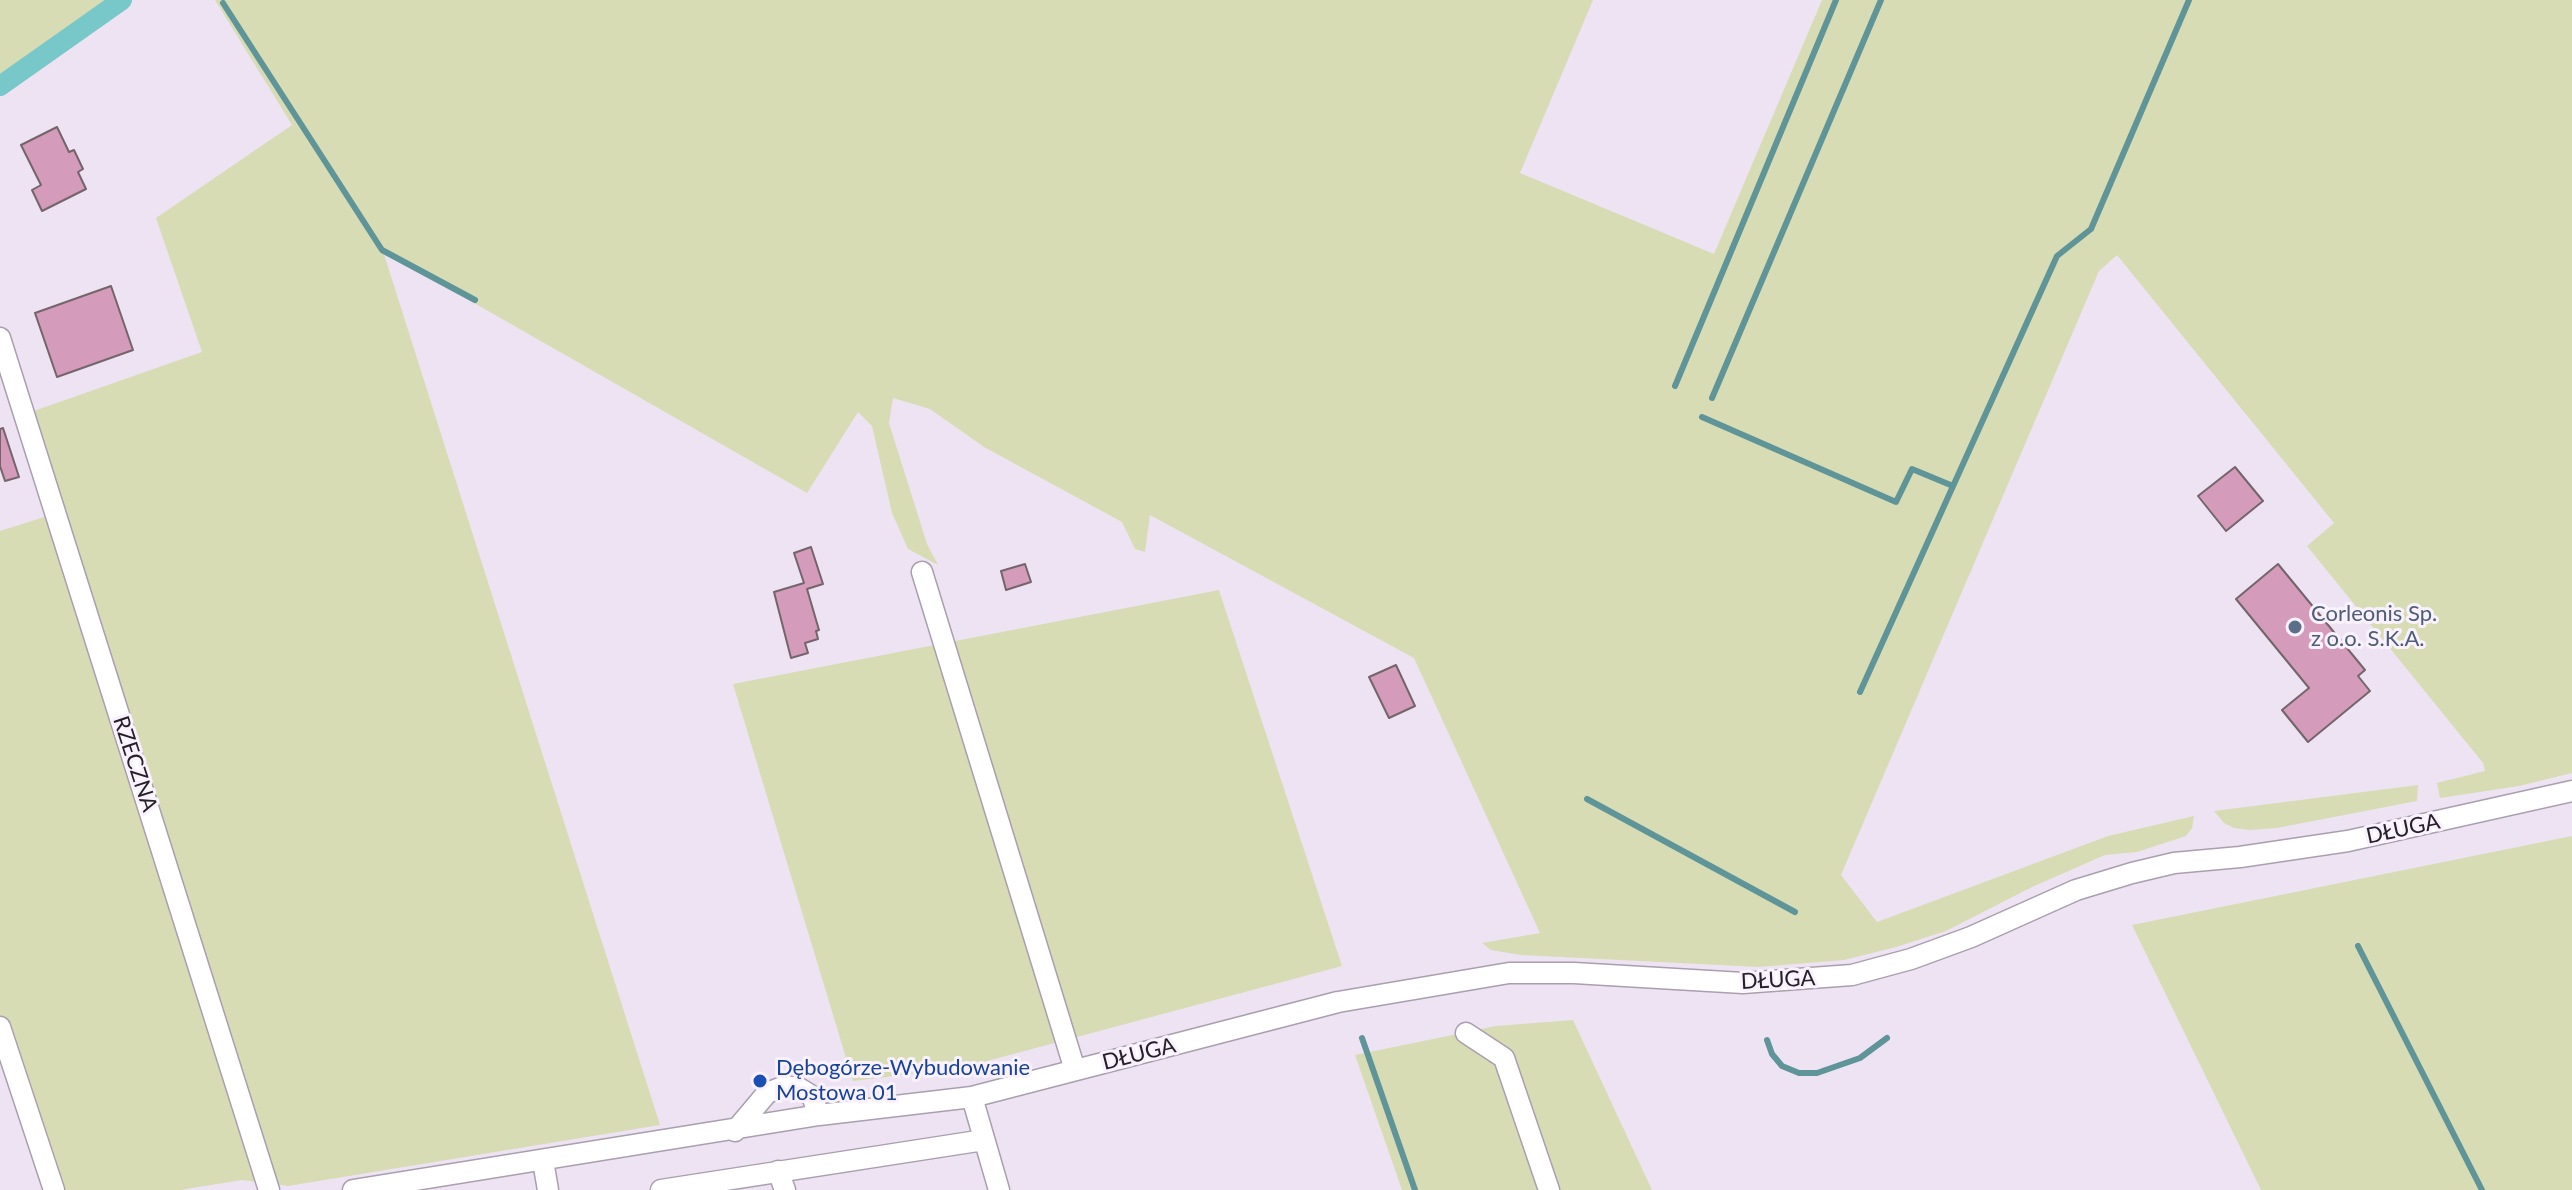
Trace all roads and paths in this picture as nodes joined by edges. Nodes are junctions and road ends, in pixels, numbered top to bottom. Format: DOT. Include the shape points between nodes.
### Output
graph roads {
  1 [pos="0,338"];
  2 [pos="922,572"];
  3 [pos="2572,791"];
  4 [pos="0,1027"];
  5 [pos="1466,1033"];
  6 [pos="1075,1070"];
  7 [pos="972,1097"];
  8 [pos="819,1115"];
  9 [pos="735,1131"];
  10 [pos="984,1140"];
  11 [pos="543,1161"];
  12 [pos="782,1180"];
  13 [pos="54,1190"];
  14 [pos="269,1190"];
  15 [pos="353,1190"];
  16 [pos="548,1190"];
  17 [pos="661,1190"];
  18 [pos="999,1190"];
  19 [pos="1549,1190"];
  1 -- 14 [label="street, RZECZNA"];
  2 -- 6 [label="street"];
  3 -- 6 [label="street, DŁUGA" via="2348,841 2132,873 2076,890 1911,959 1852,975 1743,983 1509,973 1338,1002"];
  4 -- 13 [label="street"];
  5 -- 19 [label="street" via="1504,1058"];
  6 -- 7 [label="street, DŁUGA"];
  7 -- 8 [label="street, DŁUGA"];
  7 -- 10 [label="street"];
  8 -- 9 [label="street, DŁUGA"];
  8 -- 9 [label="street" via="812,1096 785,1086 767,1093"];
  9 -- 11 [label="street, DŁUGA"];
  10 -- 12 [label="street"];
  10 -- 18 [label="street"];
  11 -- 15 [label="street, DŁUGA"];
  11 -- 16 [label="street"];
  12 -- 17 [label="street"];
}
